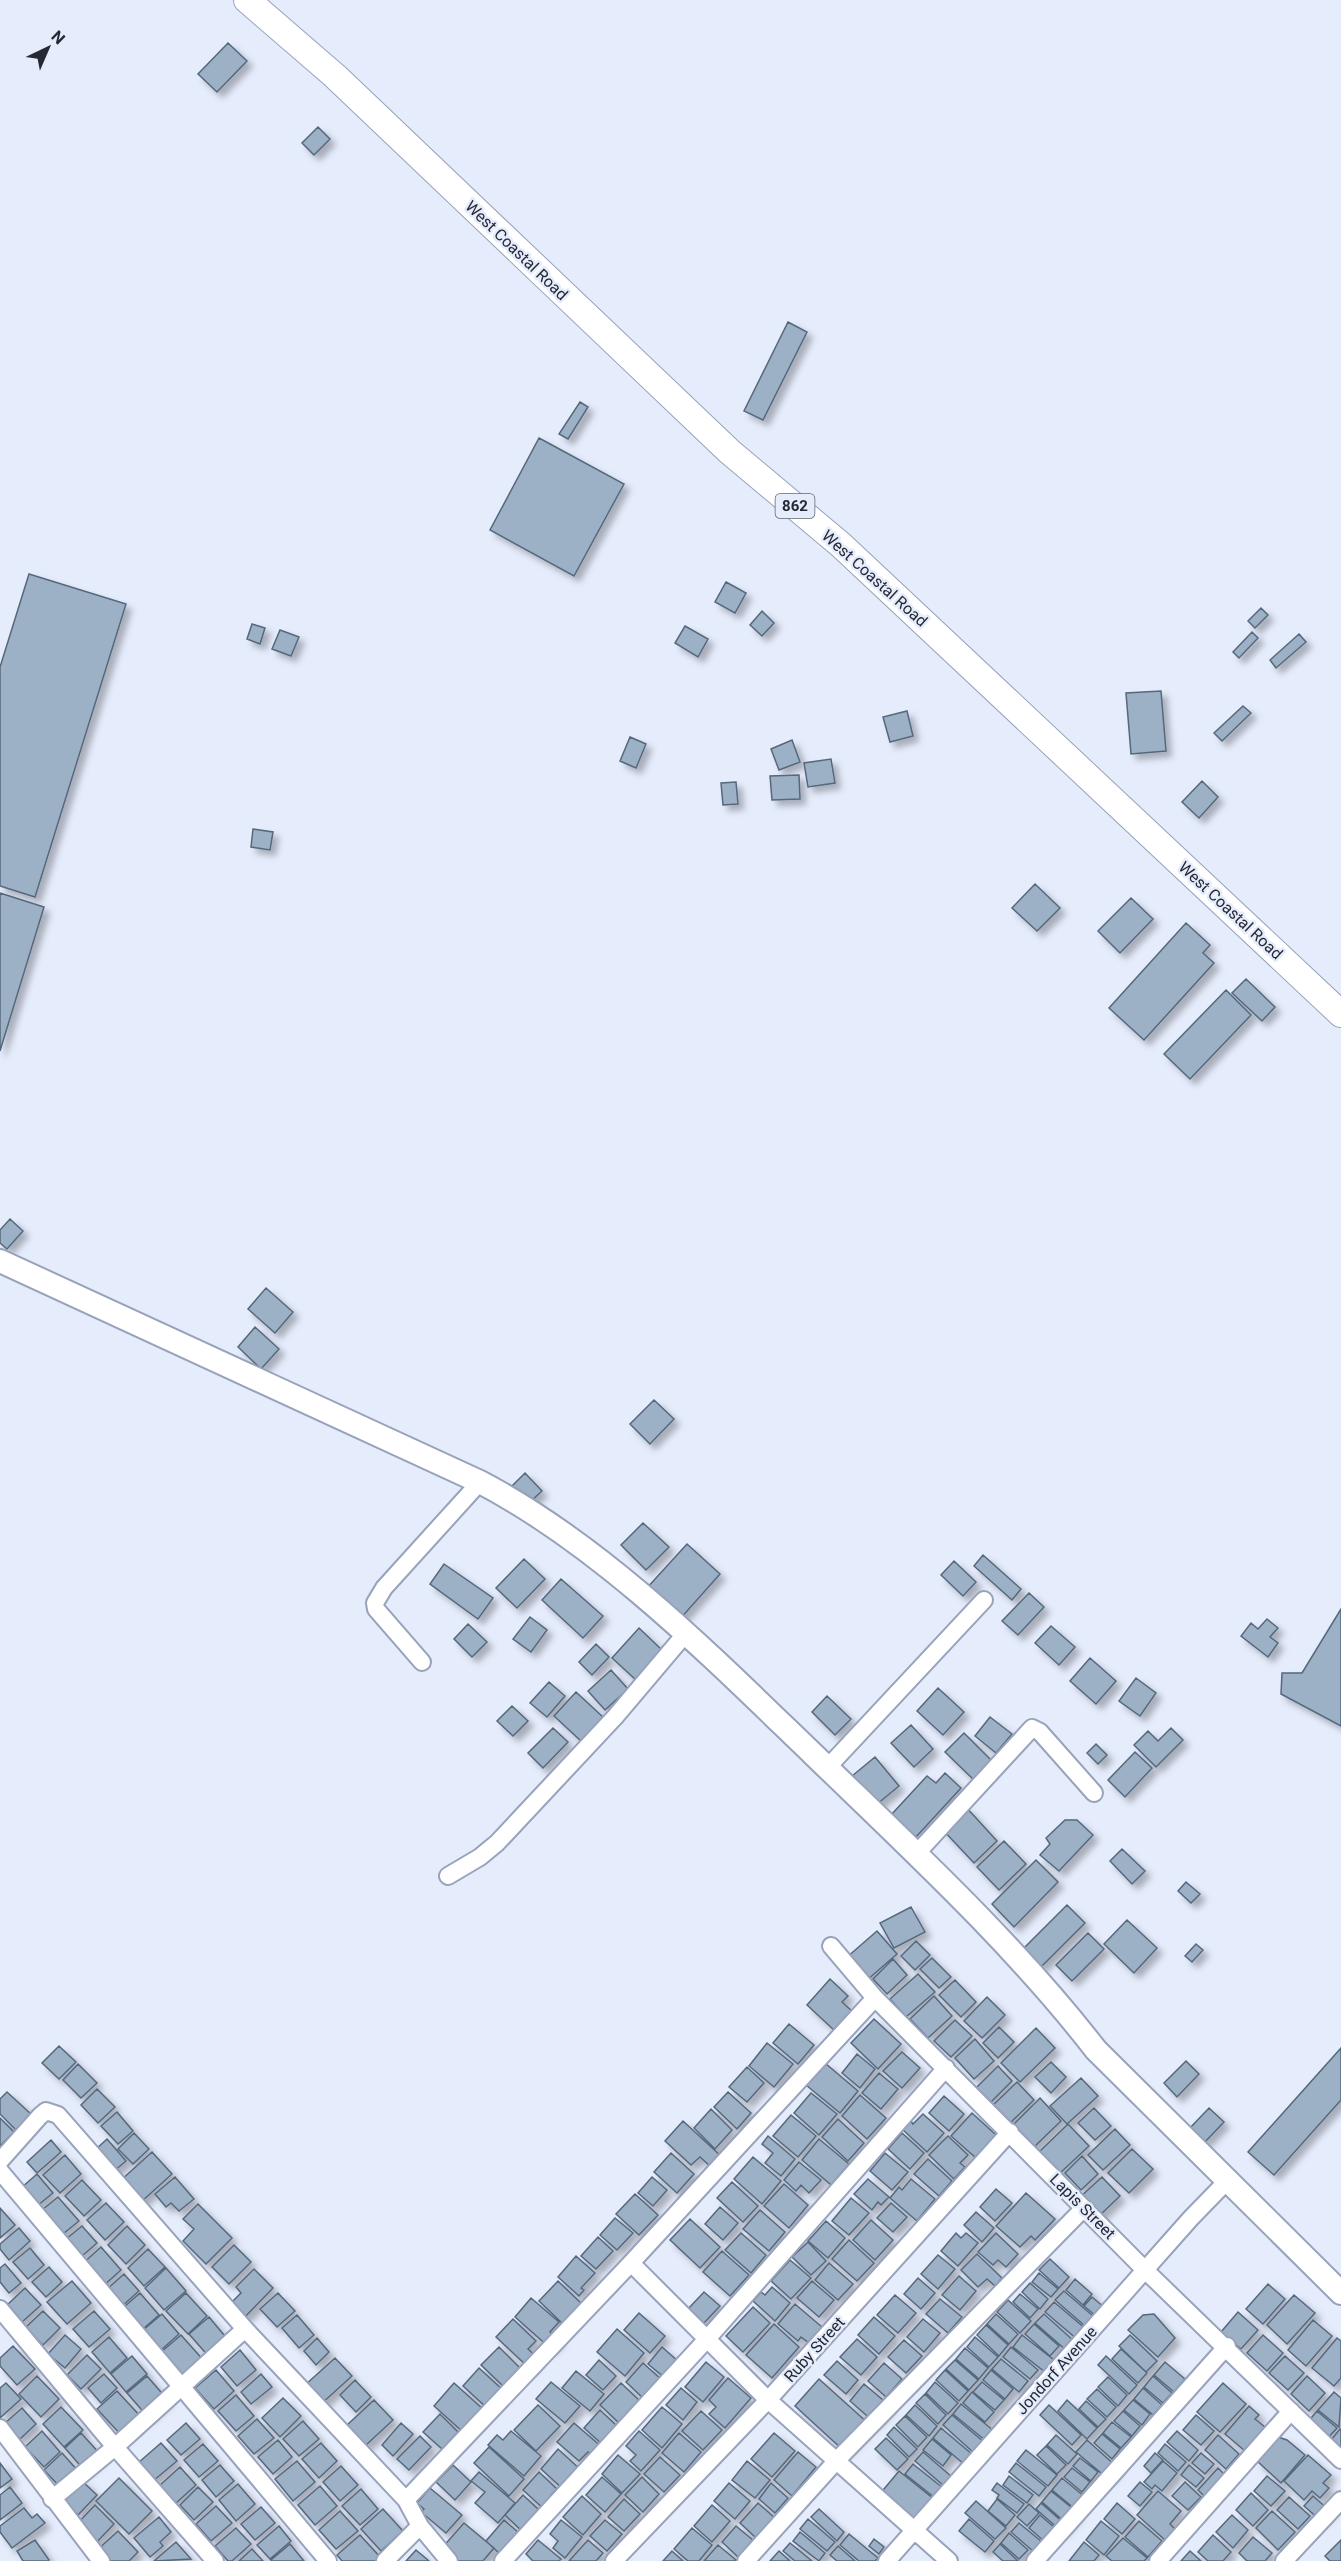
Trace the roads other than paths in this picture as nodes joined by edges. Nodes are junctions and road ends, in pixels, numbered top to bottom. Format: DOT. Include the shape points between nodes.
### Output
graph roads {
  1 [pos="251,1"];
  2 [pos="1341,1014"];
  3 [pos="0,1261"];
  4 [pos="480,1482"];
  5 [pos="984,1600"];
  6 [pos="686,1633"];
  7 [pos="422,1662"];
  8 [pos="827,1768"];
  9 [pos="1094,1792"];
  10 [pos="917,1853"];
  11 [pos="448,1876"];
  12 [pos="831,1946"];
  13 [pos="874,1998"];
  14 [pos="946,2068"];
  15 [pos="1010,2132"];
  16 [pos="0,2161"];
  17 [pos="0,2171"];
  18 [pos="1226,2182"];
  19 [pos="1084,2208"];
  20 [pos="631,2263"];
  21 [pos="1145,2270"];
  22 [pos="1341,2293"];
  23 [pos="0,2309"];
  24 [pos="245,2329"];
  25 [pos="707,2339"];
  26 [pos="1227,2346"];
  27 [pos="181,2387"];
  28 [pos="768,2400"];
  29 [pos="1291,2411"];
  30 [pos="0,2428"];
  31 [pos="115,2447"];
  32 [pos="838,2459"];
  33 [pos="1341,2460"];
  34 [pos="52,2499"];
  35 [pos="406,2500"];
  36 [pos="1341,2500"];
  37 [pos="420,2526"];
  38 [pos="914,2531"];
  39 [pos="100,2561"];
  40 [pos="215,2561"];
  41 [pos="328,2561"];
  42 [pos="385,2561"];
  43 [pos="449,2561"];
  44 [pos="503,2561"];
  45 [pos="614,2561"];
  46 [pos="746,2561"];
  47 [pos="887,2561"];
  48 [pos="950,2561"];
  49 [pos="1035,2561"];
  50 [pos="1158,2561"];
  51 [pos="1284,2561"];
  1 -- 2 [label="main road, West Coastal Road / 862" via="335,76 730,453 841,545"];
  3 -- 4 [label="street"];
  4 -- 6 [label="street" via="507,1496 588,1553"];
  4 -- 7 [label="street" via="384,1588 375,1603 383,1618"];
  5 -- 8 [label="street"];
  6 -- 8 [label="street"];
  6 -- 11 [label="street" via="615,1717 497,1843"];
  8 -- 10 [label="street"];
  9 -- 10 [label="street" via="1032,1728"];
  10 -- 18 [label="street" via="1064,2010 1096,2050"];
  12 -- 13 [label="street, Lapis Street"];
  13 -- 14 [label="street, Lapis Street"];
  13 -- 20 [label="street"];
  14 -- 15 [label="street, Lapis Street"];
  14 -- 25 [label="street"];
  15 -- 19 [label="street, Lapis Street"];
  15 -- 28 [label="street, Ruby Street"];
  16 -- 24 [label="street" via="40,2115 46,2111 58,2115"];
  17 -- 27 [label="street"];
  18 -- 21 [label="street, Jondorf Avenue"];
  18 -- 22 [label="street"];
  19 -- 21 [label="street, Lapis Street"];
  19 -- 32 [label="street"];
  20 -- 25 [label="street"];
  20 -- 35 [label="street"];
  21 -- 26 [label="street, Lapis Street"];
  21 -- 38 [label="street, Jondorf Avenue"];
  23 -- 31 [label="street"];
  24 -- 27 [label="street"];
  24 -- 35 [label="street"];
  25 -- 28 [label="street"];
  25 -- 44 [label="street"];
  26 -- 29 [label="street, Lapis Street"];
  26 -- 49 [label="street"];
  27 -- 31 [label="street"];
  27 -- 41 [label="street"];
  28 -- 32 [label="street"];
  28 -- 45 [label="street, Ruby Street"];
  29 -- 33 [label="street, Lapis Street"];
  29 -- 50 [label="street"];
  30 -- 34 [label="street"];
  31 -- 34 [label="street"];
  31 -- 40 [label="street"];
  32 -- 38 [label="street"];
  32 -- 46 [label="street"];
  34 -- 39 [label="street"];
  35 -- 37 [label="street"];
  36 -- 51 [label="street"];
  37 -- 42 [label="street"];
  37 -- 43 [label="street"];
  38 -- 47 [label="street, Jondorf Avenue"];
  38 -- 48 [label="street"];
}
